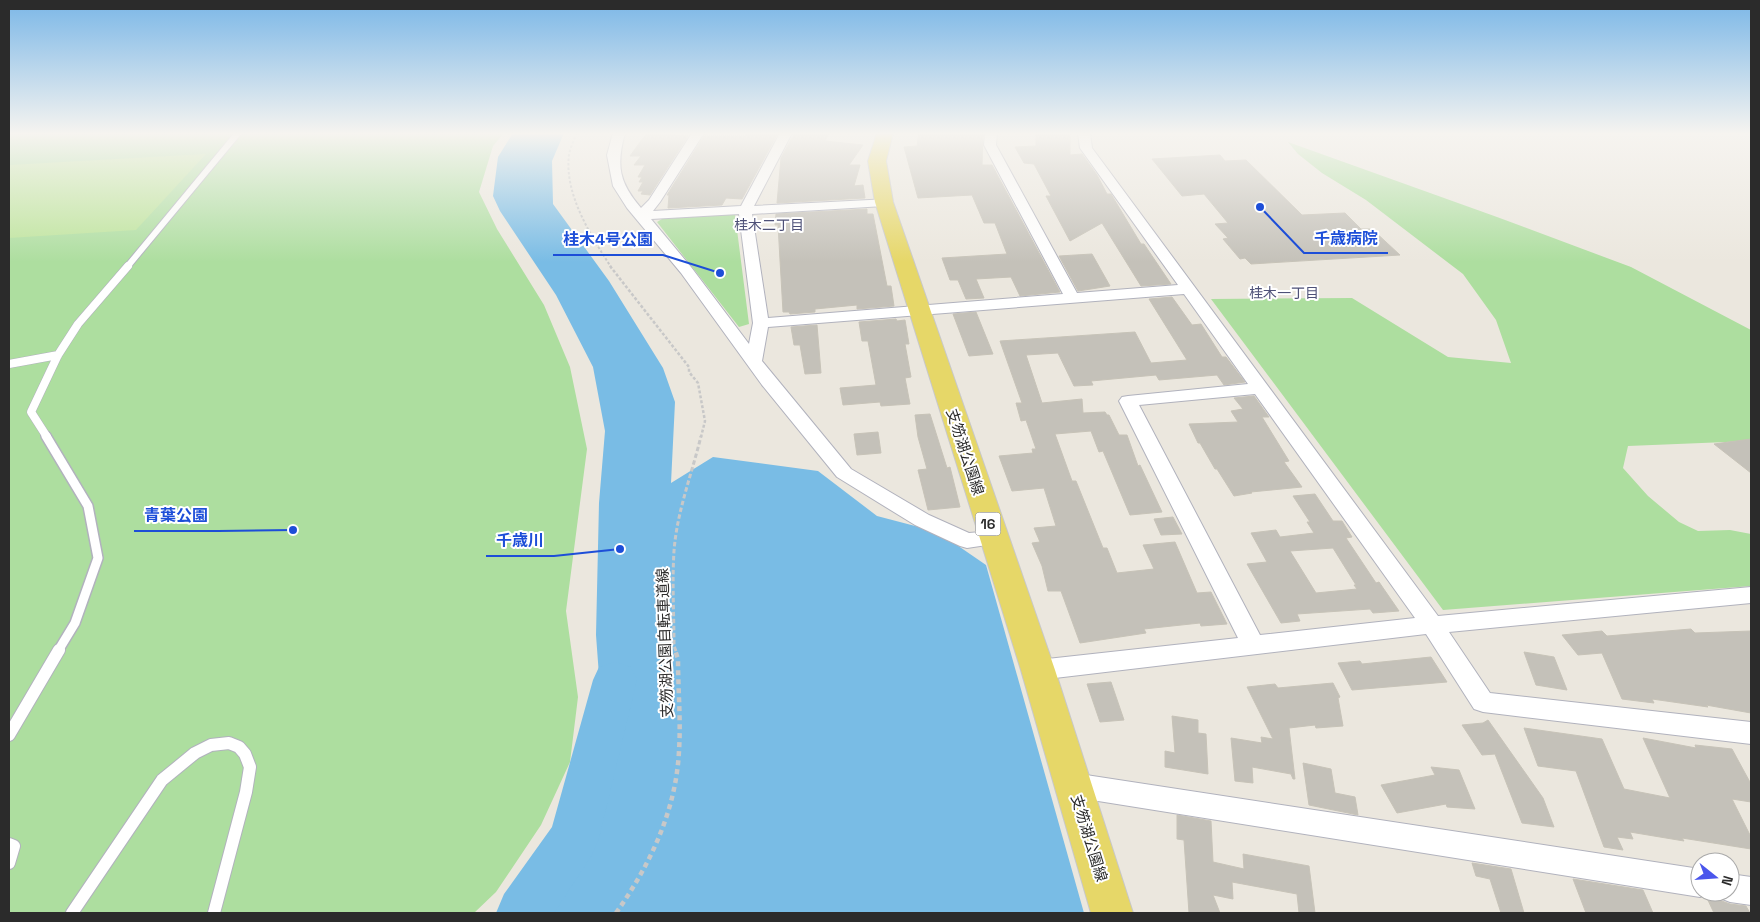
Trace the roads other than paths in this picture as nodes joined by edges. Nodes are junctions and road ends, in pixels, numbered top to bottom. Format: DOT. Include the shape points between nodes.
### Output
graph roads {
  1 [pos="203,176"];
  2 [pos="616,176"];
  3 [pos="671,176"];
  4 [pos="763,176"];
  5 [pos="880,176"];
  6 [pos="1007,176"];
  7 [pos="1106,176"];
  8 [pos="884,202"];
  9 [pos="745,211"];
  10 [pos="641,216"];
  11 [pos="1188,289"];
  12 [pos="1073,298"];
  13 [pos="918,311"];
  14 [pos="762,323"];
  15 [pos="58,355"];
  16 [pos="754,360"];
  17 [pos="9,364"];
  18 [pos="1260,388"];
  19 [pos="993,538"];
  20 [pos="1751,595"];
  21 [pos="1432,625"];
  22 [pos="1253,644"];
  23 [pos="1038,670"];
  24 [pos="1751,732"];
  25 [pos="9,735"];
  26 [pos="1073,785"];
  27 [pos="9,844"];
  28 [pos="9,863"];
  29 [pos="1690,881"];
  30 [pos="72,913"];
  31 [pos="214,913"];
  32 [pos="1112,913"];
  1 -- 15 [label="lane" via="78,324"];
  2 -- 10 [label="street" via="619,186"];
  3 -- 10 [label="street"];
  4 -- 9 [label="street"];
  5 -- 8 [label="main road, 支笏湖公園線 / 16"];
  6 -- 12 [label="street"];
  7 -- 11 [label="street"];
  8 -- 9 [label="street"];
  8 -- 13 [label="main road, 支笏湖公園線 / 16"];
  9 -- 10 [label="street"];
  9 -- 14 [label="street"];
  10 -- 16 [label="street"];
  11 -- 12 [label="street"];
  11 -- 18 [label="street"];
  12 -- 13 [label="street"];
  13 -- 14 [label="street"];
  13 -- 19 [label="main road, 支笏湖公園線 / 16"];
  14 -- 16 [label="street"];
  15 -- 17 [label="lane"];
  15 -- 25 [label="lane" via="31,412 88,506 98,558 75,623"];
  16 -- 19 [label="street" via="844,473 922,520 967,541"];
  18 -- 21 [label="street"];
  18 -- 22 [label="street" via="1128,401"];
  19 -- 23 [label="main road, 支笏湖公園線 / 16"];
  20 -- 21 [label="street"];
  21 -- 22 [label="street"];
  21 -- 24 [label="street" via="1484,702"];
  22 -- 23 [label="street"];
  23 -- 26 [label="main road, 支笏湖公園線 / 16"];
  26 -- 29 [label="street"];
  26 -- 32 [label="main road, 支笏湖公園線 / 16"];
  27 -- 28 [label="lane" via="14,846"];
  30 -- 31 [label="lane" via="162,780 195,753 212,745 229,743 240,746 250,767"];
}
